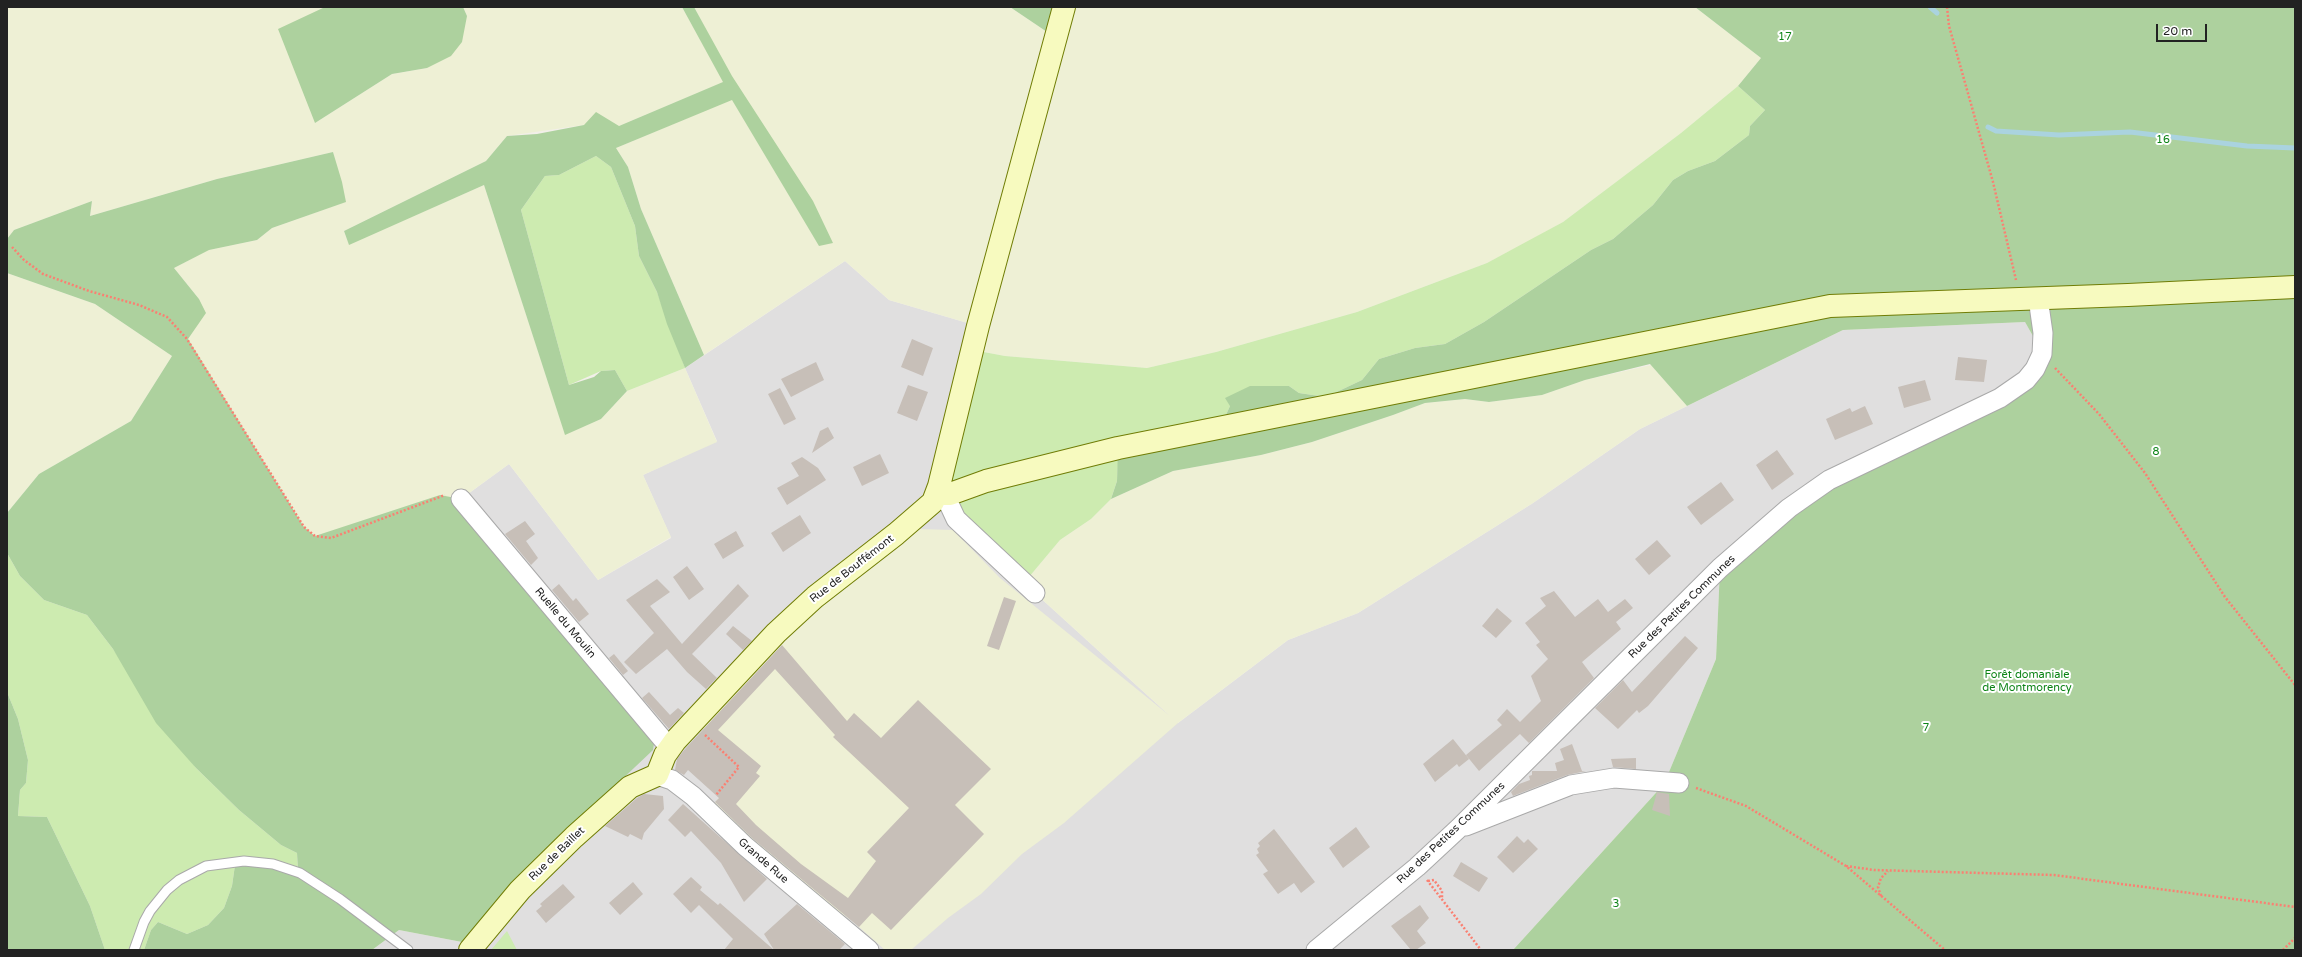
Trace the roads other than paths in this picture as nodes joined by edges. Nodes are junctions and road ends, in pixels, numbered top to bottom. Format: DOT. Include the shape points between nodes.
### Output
graph roads {
  1 [pos="1064,7"];
  2 [pos="2295,286"];
  3 [pos="2029,298"];
  4 [pos="937,494"];
  5 [pos="461,499"];
  6 [pos="1035,593"];
  7 [pos="670,748"];
  8 [pos="657,775"];
  9 [pos="1679,783"];
  10 [pos="1459,828"];
  11 [pos="134,950"];
  12 [pos="408,950"];
  13 [pos="470,950"];
  14 [pos="869,950"];
  15 [pos="1316,950"];
  1 -- 4 [label="street, Rue de Bouffémont" via="978,326"];
  2 -- 3 [label="street"];
  3 -- 4 [label="street" via="1830,306 1118,448 992,479 950,494"];
  3 -- 10 [label="street, Rue des Petites Communes" via="2043,333 2042,354 2026,380 2000,398 1829,480 1789,508 1720,568"];
  4 -- 6 [label="street" via="949,504 956,519"];
  4 -- 7 [label="street, Rue de Bouffémont" via="933,502 920,514 815,597 776,633"];
  5 -- 7 [label="street, Ruelle du Moulin"];
  7 -- 8 [label="street, Rue de Bouffémont"];
  8 -- 13 [label="street, Rue de Baillet" via="630,787 574,837 520,890"];
  8 -- 14 [label="street, Grande Rue" via="675,783 706,808 745,846"];
  9 -- 10 [label="street" via="1614,778 1571,785"];
  10 -- 15 [label="street, Rue des Petites Communes" via="1423,874"];
  11 -- 12 [label="lane" via="150,911 175,883 206,866 244,861 273,864 300,873 340,898"];
}
